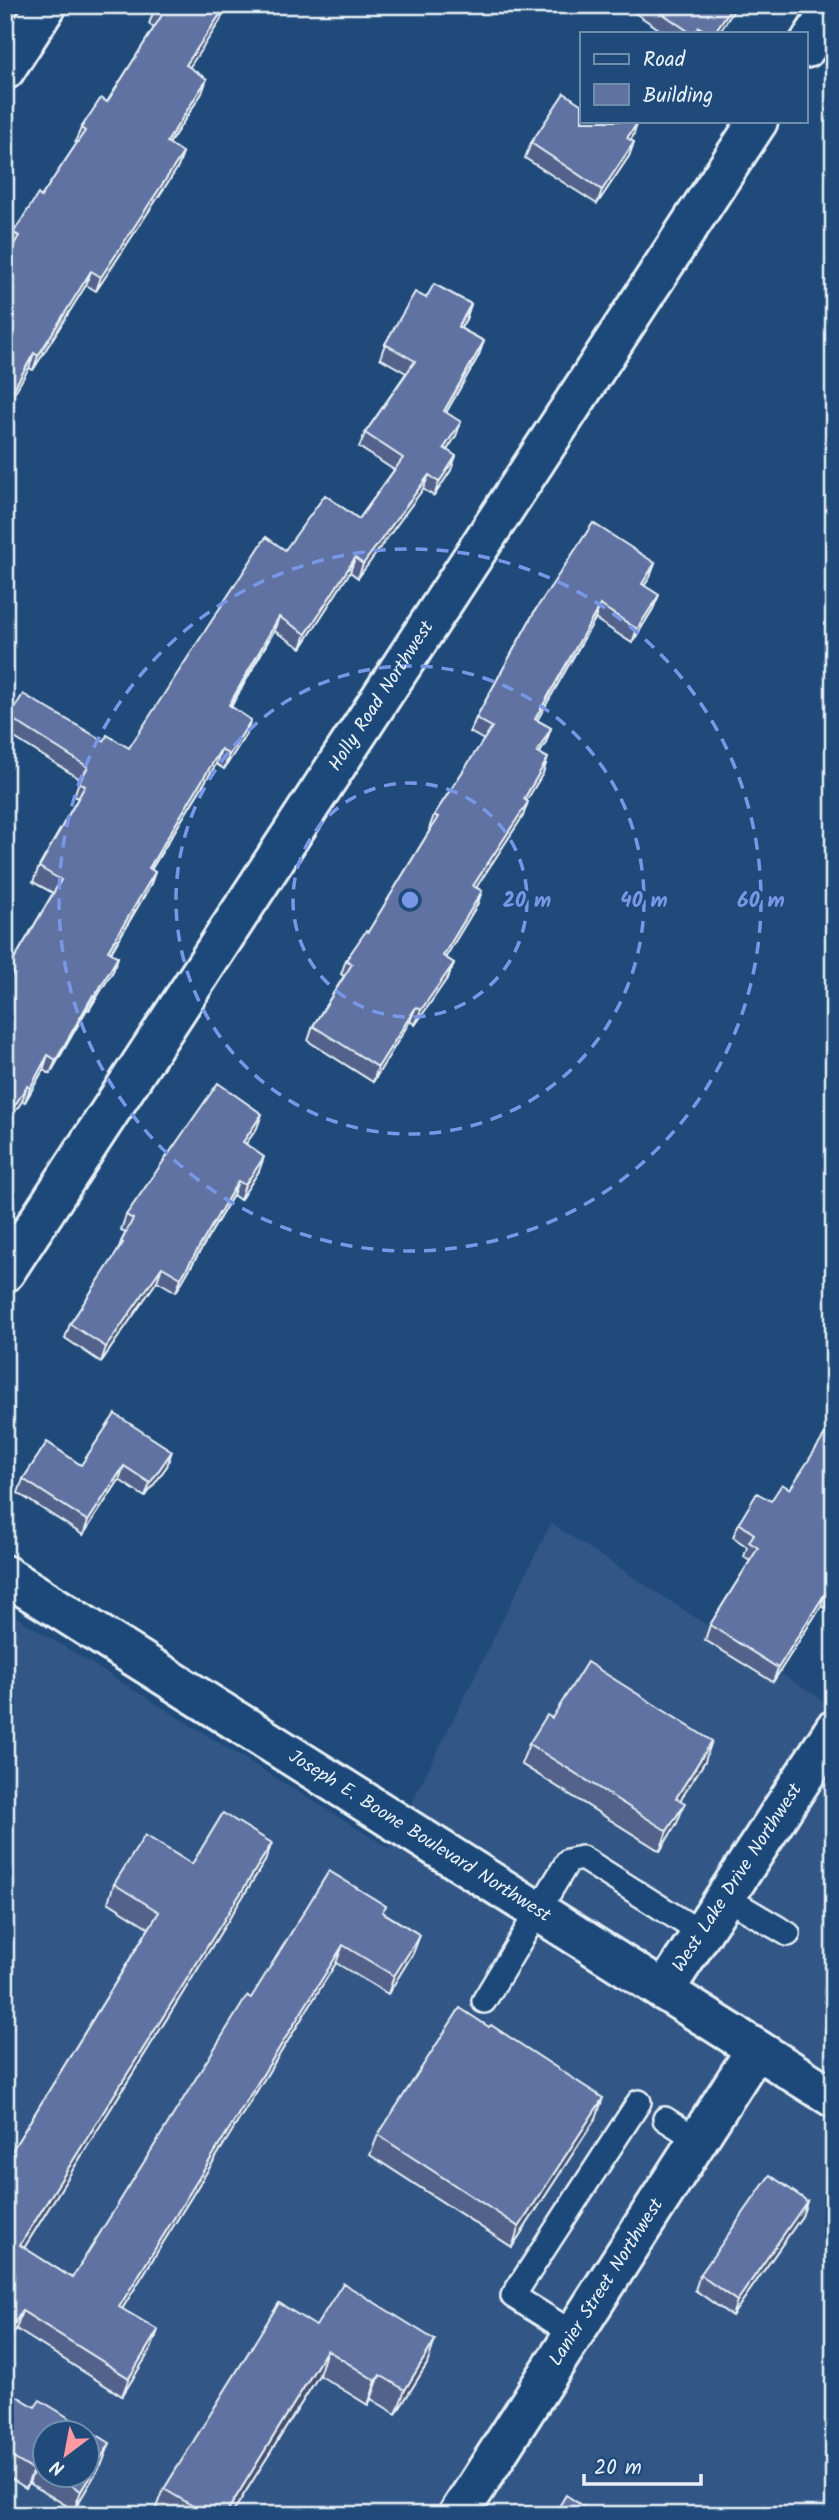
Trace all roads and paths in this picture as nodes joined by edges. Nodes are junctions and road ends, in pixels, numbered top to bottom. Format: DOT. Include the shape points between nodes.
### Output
graph roads {
  1 [pos="47,5"];
  2 [pos="834,5"];
  3 [pos="808,45"];
  4 [pos="5,70"];
  5 [pos="757,122"];
  6 [pos="5,1272"];
  7 [pos="5,1575"];
  8 [pos="834,1730"];
  9 [pos="725,1896"];
  10 [pos="538,1911"];
  11 [pos="701,1933"];
  12 [pos="788,1934"];
  13 [pos="664,1991"];
  14 [pos="484,2001"];
  15 [pos="756,2049"];
  16 [pos="834,2098"];
  17 [pos="639,2102"];
  18 [pos="665,2119"];
  19 [pos="698,2140"];
  20 [pos="574,2334"];
  21 [pos="458,2515"];
  1 -- 4 [label="street"];
  2 -- 3 [label="street"];
  5 -- 6 [label="street, Holly Road Northwest"];
  7 -- 10 [label="street, Joseph E. Boone Boulevard Northwest"];
  8 -- 9 [label="street, West Lake Drive Northwest"];
  9 -- 11 [label="street, West Lake Drive Northwest"];
  9 -- 12 [label="lane"];
  10 -- 11 [label="lane" via="568,1861 582,1858"];
  10 -- 13 [label="street, Joseph E. Boone Boulevard Northwest"];
  10 -- 14 [label="lane"];
  11 -- 13 [label="street, West Lake Drive Northwest"];
  13 -- 15 [label="street, Joseph E. Boone Boulevard Northwest"];
  15 -- 16 [label="street, Joseph E. Boone Boulevard Northwest"];
  15 -- 19 [label="street, Lanier Street Northwest"];
  17 -- 20 [label="lane" via="513,2296"];
  18 -- 19 [label="lane"];
  19 -- 20 [label="street, Lanier Street Northwest"];
  20 -- 21 [label="street, Lanier Street Northwest"];
}
